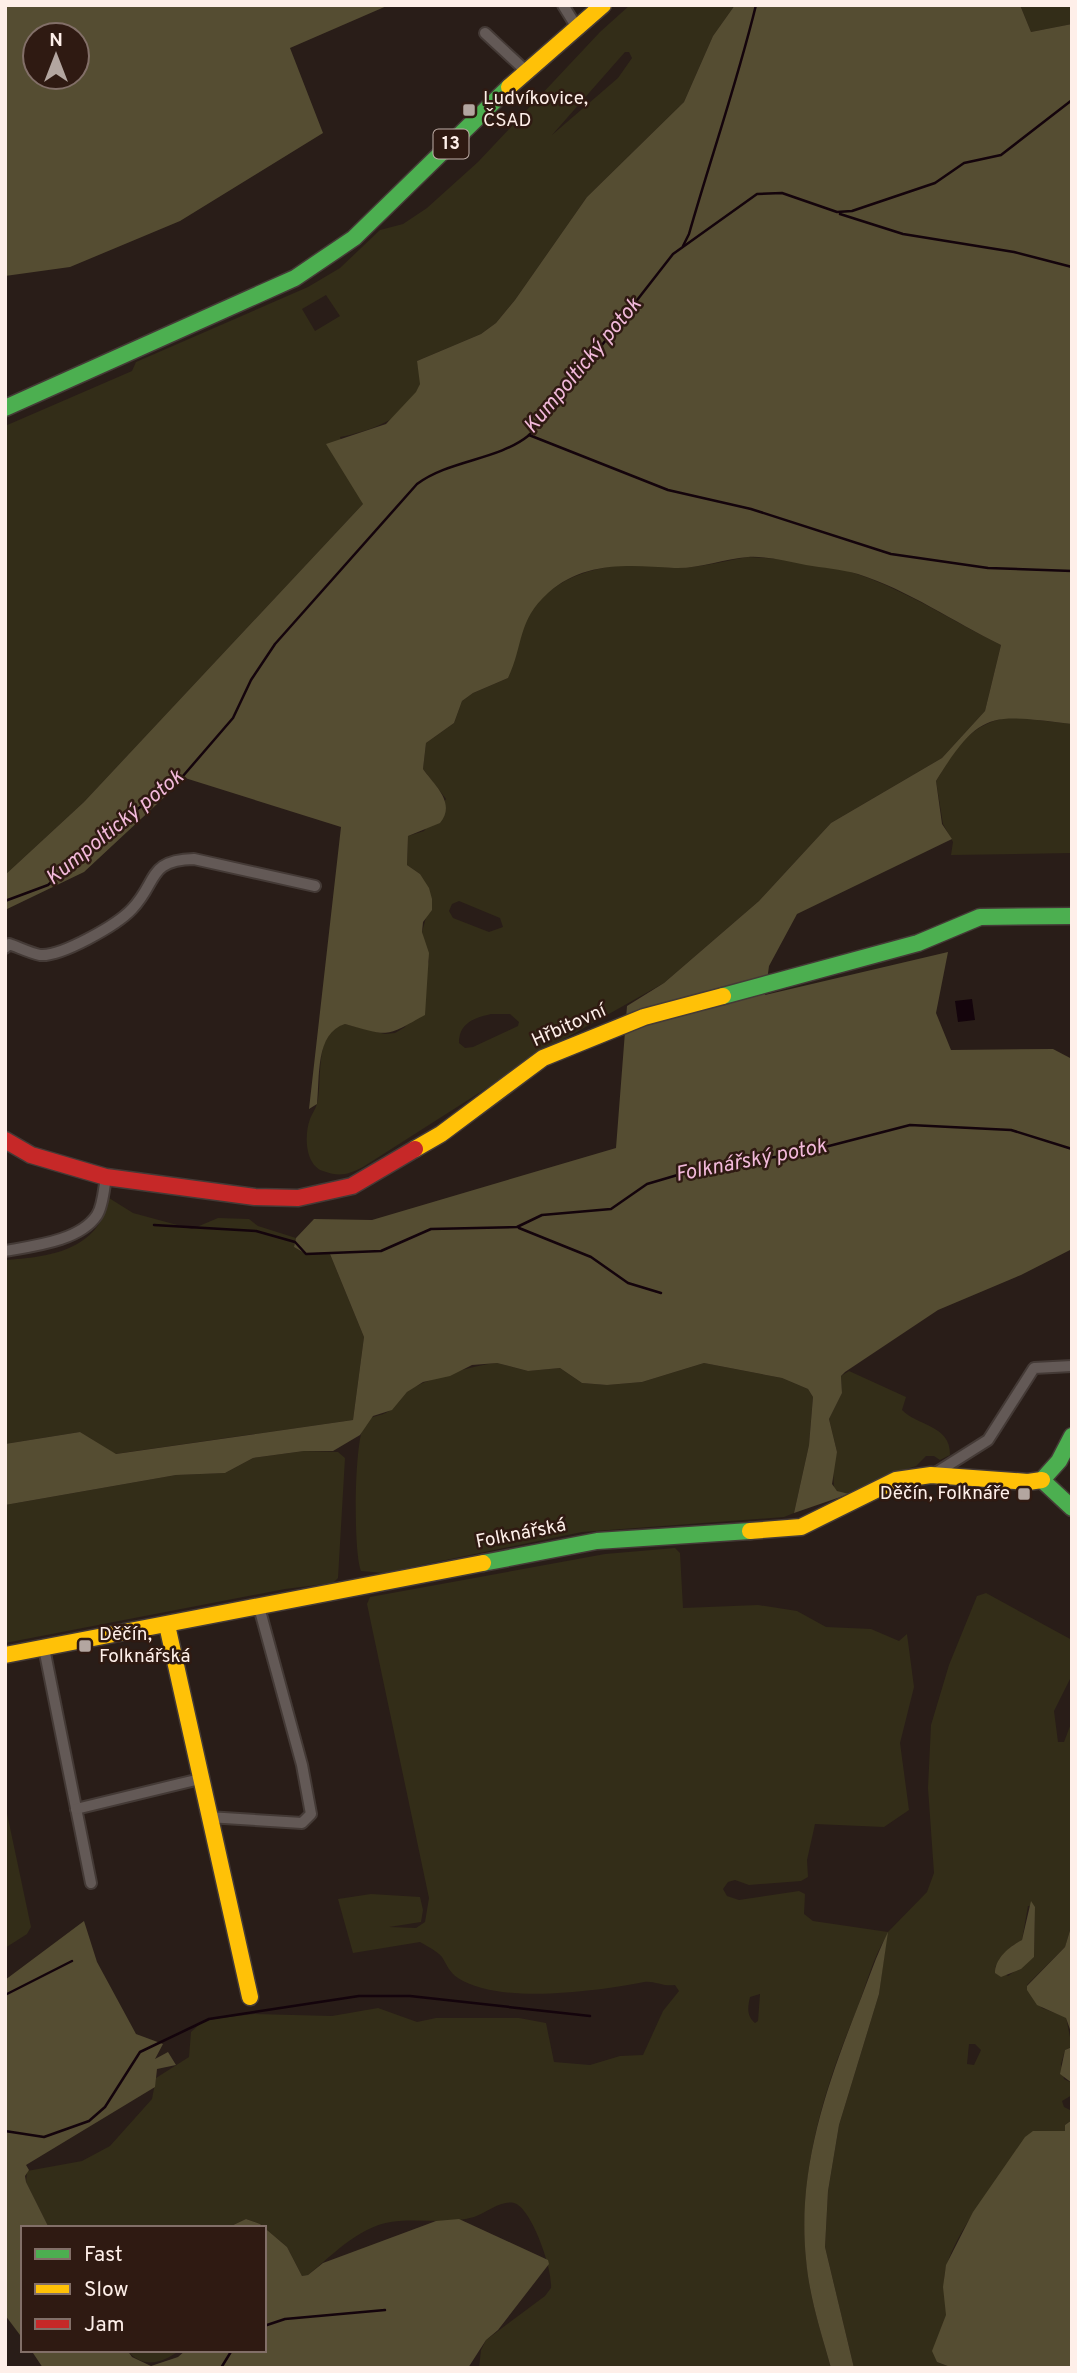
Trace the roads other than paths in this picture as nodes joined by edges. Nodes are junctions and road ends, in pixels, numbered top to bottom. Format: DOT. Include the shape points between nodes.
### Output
graph roads {
  1 [pos="563,5"];
  2 [pos="603,5"];
  3 [pos="576,26"];
  4 [pos="485,33"];
  5 [pos="526,71"];
  6 [pos="5,408"];
  7 [pos="314,887"];
  8 [pos="1072,916"];
  9 [pos="7,946"];
  10 [pos="5,1140"];
  11 [pos="106,1177"];
  12 [pos="5,1251"];
  13 [pos="1072,1366"];
  14 [pos="1072,1436"];
  15 [pos="932,1475"];
  16 [pos="1042,1480"];
  17 [pos="1072,1508"];
  18 [pos="259,1607"];
  19 [pos="167,1625"];
  20 [pos="44,1648"];
  21 [pos="5,1655"];
  22 [pos="200,1779"];
  23 [pos="76,1809"];
  24 [pos="208,1817"];
  25 [pos="91,1883"];
  26 [pos="250,1997"];
  1 -- 3 [label="street"];
  2 -- 3 [label="street, 13"];
  3 -- 5 [label="street, 13"];
  4 -- 5 [label="street"];
  5 -- 6 [label="street, 13" via="332,255 295,278"];
  7 -- 9 [label="street" via="194,859 174,859 159,866 122,919 78,943 39,955"];
  8 -- 11 [label="street, Hřbitovní" via="980,917 918,943 643,1017 543,1058 441,1134 352,1186 298,1198 255,1197"];
  10 -- 11 [label="street, Hřbitovní" via="31,1155"];
  11 -- 12 [label="street" via="97,1215 72,1235"];
  13 -- 15 [label="street" via="1034,1368 988,1440"];
  14 -- 16 [label="street"];
  15 -- 16 [label="street, Folknářská"];
  15 -- 18 [label="street, Folknářská" via="896,1480 801,1527 597,1541"];
  16 -- 17 [label="street"];
  18 -- 19 [label="street, Folknářská"];
  18 -- 24 [label="street" via="311,1814 302,1823"];
  19 -- 20 [label="street, Folknářská"];
  19 -- 22 [label="street"];
  20 -- 21 [label="street, Folknářská"];
  20 -- 23 [label="street"];
  22 -- 23 [label="street"];
  22 -- 24 [label="street"];
  23 -- 25 [label="street"];
  24 -- 26 [label="street"];
}
